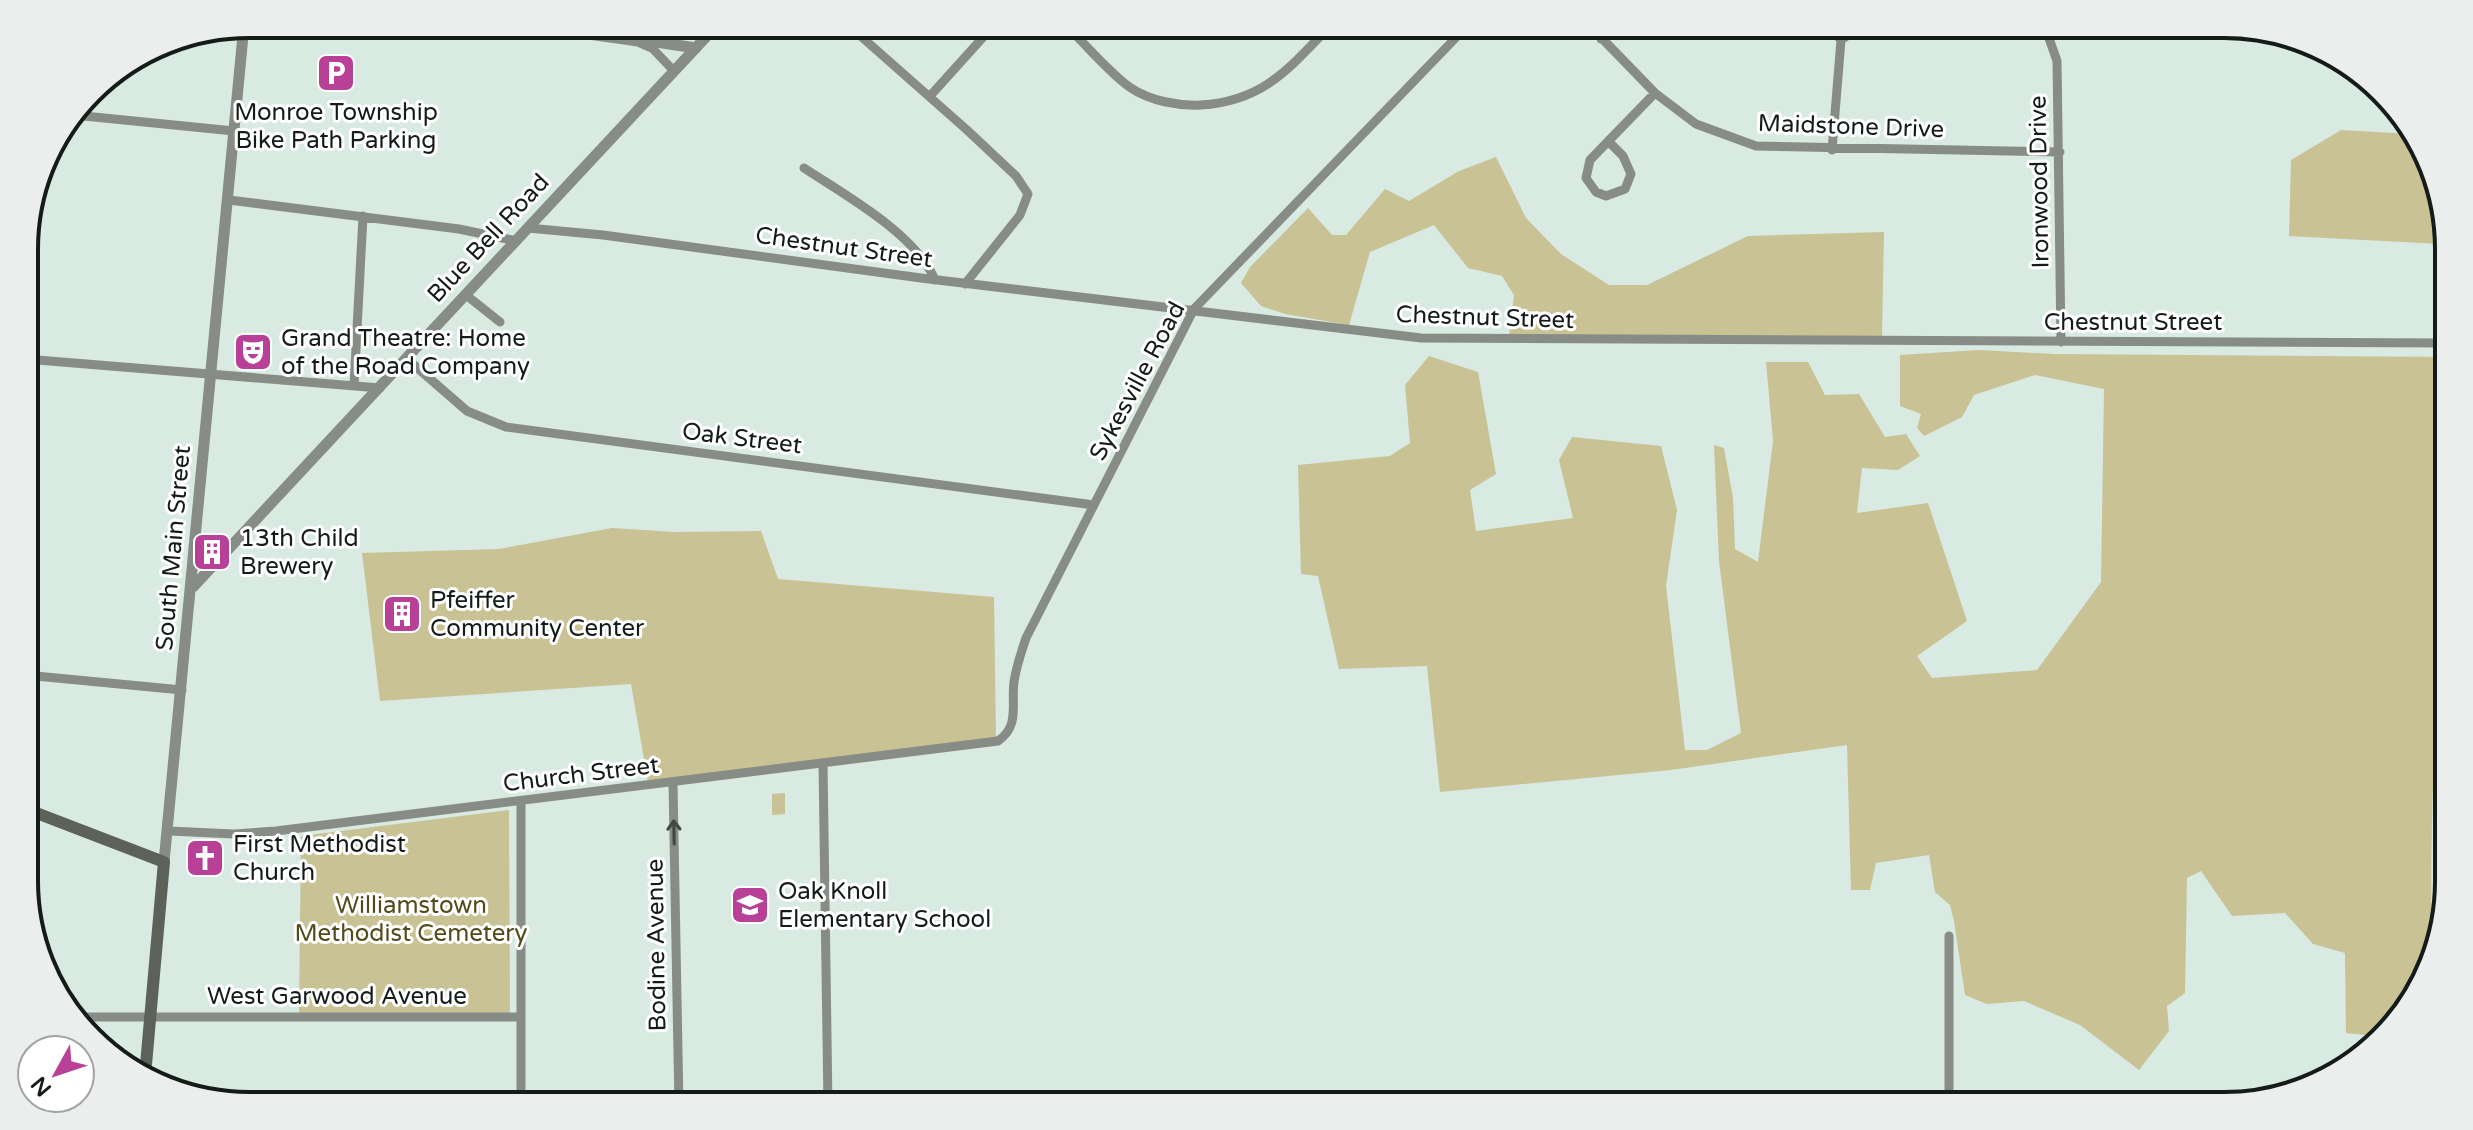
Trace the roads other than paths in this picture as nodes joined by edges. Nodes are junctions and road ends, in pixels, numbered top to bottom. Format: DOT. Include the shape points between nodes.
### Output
graph roads {
  1 [pos="243,38"];
  2 [pos="602,38"];
  3 [pos="705,38"];
  4 [pos="863,38"];
  5 [pos="982,38"];
  6 [pos="1078,38"];
  7 [pos="1319,38"];
  8 [pos="1455,38"];
  9 [pos="1844,38"];
  10 [pos="2049,38"];
  11 [pos="1601,39"];
  12 [pos="1841,40"];
  13 [pos="648,45"];
  14 [pos="696,48"];
  15 [pos="674,71"];
  16 [pos="1655,93"];
  17 [pos="930,96"];
  18 [pos="85,116"];
  19 [pos="234,131"];
  20 [pos="1610,143"];
  21 [pos="1832,150"];
  22 [pos="2060,152"];
  23 [pos="804,168"];
  24 [pos="229,200"];
  25 [pos="363,216"];
  26 [pos="528,228"];
  27 [pos="517,241"];
  28 [pos="935,280"];
  29 [pos="965,284"];
  30 [pos="466,295"];
  31 [pos="1194,309"];
  32 [pos="500,322"];
  33 [pos="2061,342"];
  34 [pos="2435,343"];
  35 [pos="406,358"];
  36 [pos="38,360"];
  37 [pos="209,376"];
  38 [pos="354,386"];
  39 [pos="380,388"];
  40 [pos="1094,505"];
  41 [pos="192,588"];
  42 [pos="38,676"];
  43 [pos="182,690"];
  44 [pos="998,741"];
  45 [pos="823,763"];
  46 [pos="673,783"];
  47 [pos="521,801"];
  48 [pos="38,814"];
  49 [pos="169,831"];
  50 [pos="164,862"];
  51 [pos="1949,936"];
  52 [pos="153,1015"];
  53 [pos="88,1017"];
  54 [pos="520,1017"];
  55 [pos="146,1066"];
  56 [pos="521,1092"];
  57 [pos="679,1092"];
  58 [pos="828,1092"];
  59 [pos="1949,1092"];
  1 -- 19 [label="street, South Main Street"];
  2 -- 13 [label="street"];
  3 -- 14 [label="street, Blue Bell Road"];
  4 -- 17 [label="street"];
  5 -- 17 [label="street"];
  6 -- 7 [label="street" via="1130,88 1183,106 1252,96 1284,74"];
  8 -- 31 [label="street, Sykesville Road"];
  9 -- 12 [label="street"];
  10 -- 22 [label="street, Ironwood Drive" via="2057,61"];
  11 -- 16 [label="street, Maidstone Drive"];
  12 -- 21 [label="street"];
  13 -- 14 [label="street"];
  13 -- 15 [label="street"];
  14 -- 15 [label="street, Blue Bell Road"];
  15 -- 26 [label="street, Blue Bell Road"];
  16 -- 20 [label="street"];
  16 -- 21 [label="street, Maidstone Drive" via="1696,124 1756,146"];
  17 -- 29 [label="street" via="1016,176 1028,194 1020,215"];
  18 -- 19 [label="street"];
  19 -- 24 [label="street, South Main Street"];
  20 -- 20 [label="street" via="1590,160 1586,178 1606,196 1625,189 1631,174"];
  21 -- 22 [label="street, Maidstone Drive"];
  22 -- 33 [label="street, Ironwood Drive"];
  23 -- 28 [label="street" via="902,238"];
  24 -- 25 [label="street"];
  24 -- 37 [label="street, South Main Street"];
  25 -- 27 [label="street"];
  25 -- 38 [label="street"];
  26 -- 27 [label="street, Blue Bell Road"];
  26 -- 28 [label="street, Chestnut Street"];
  27 -- 30 [label="street, Blue Bell Road"];
  28 -- 29 [label="street, Chestnut Street"];
  29 -- 31 [label="street, Chestnut Street"];
  30 -- 32 [label="street"];
  30 -- 35 [label="street, Blue Bell Road"];
  31 -- 33 [label="street, Chestnut Street" via="1444,339"];
  31 -- 40 [label="street, Sykesville Road"];
  33 -- 34 [label="street, Chestnut Street"];
  35 -- 39 [label="street, Blue Bell Road"];
  35 -- 40 [label="street, Oak Street" via="467,411 506,427"];
  36 -- 37 [label="street"];
  37 -- 38 [label="street"];
  37 -- 41 [label="street, South Main Street"];
  38 -- 39 [label="street"];
  39 -- 41 [label="street, Blue Bell Road"];
  40 -- 44 [label="street, Sykesville Road" via="1026,638 1016,670 1013,724"];
  41 -- 43 [label="street, South Main Street"];
  42 -- 43 [label="street"];
  43 -- 49 [label="street, South Main Street"];
  44 -- 45 [label="street, Church Street"];
  45 -- 46 [label="street, Church Street"];
  45 -- 58 [label="street"];
  46 -- 47 [label="street, Church Street"];
  57 -- 46 [label="street, Bodine Avenue, one-way"];
  47 -- 49 [label="street, Church Street" via="252,833"];
  47 -- 54 [label="street"];
  48 -- 50 [label="main road"];
  49 -- 50 [label="street, South Main Street"];
  50 -- 52 [label="main road, South Main Street"];
  51 -- 59 [label="street"];
  52 -- 53 [label="street, West Garwood Avenue"];
  52 -- 54 [label="street, West Garwood Avenue"];
  52 -- 55 [label="main road, South Main Street"];
  54 -- 56 [label="street"];
}
